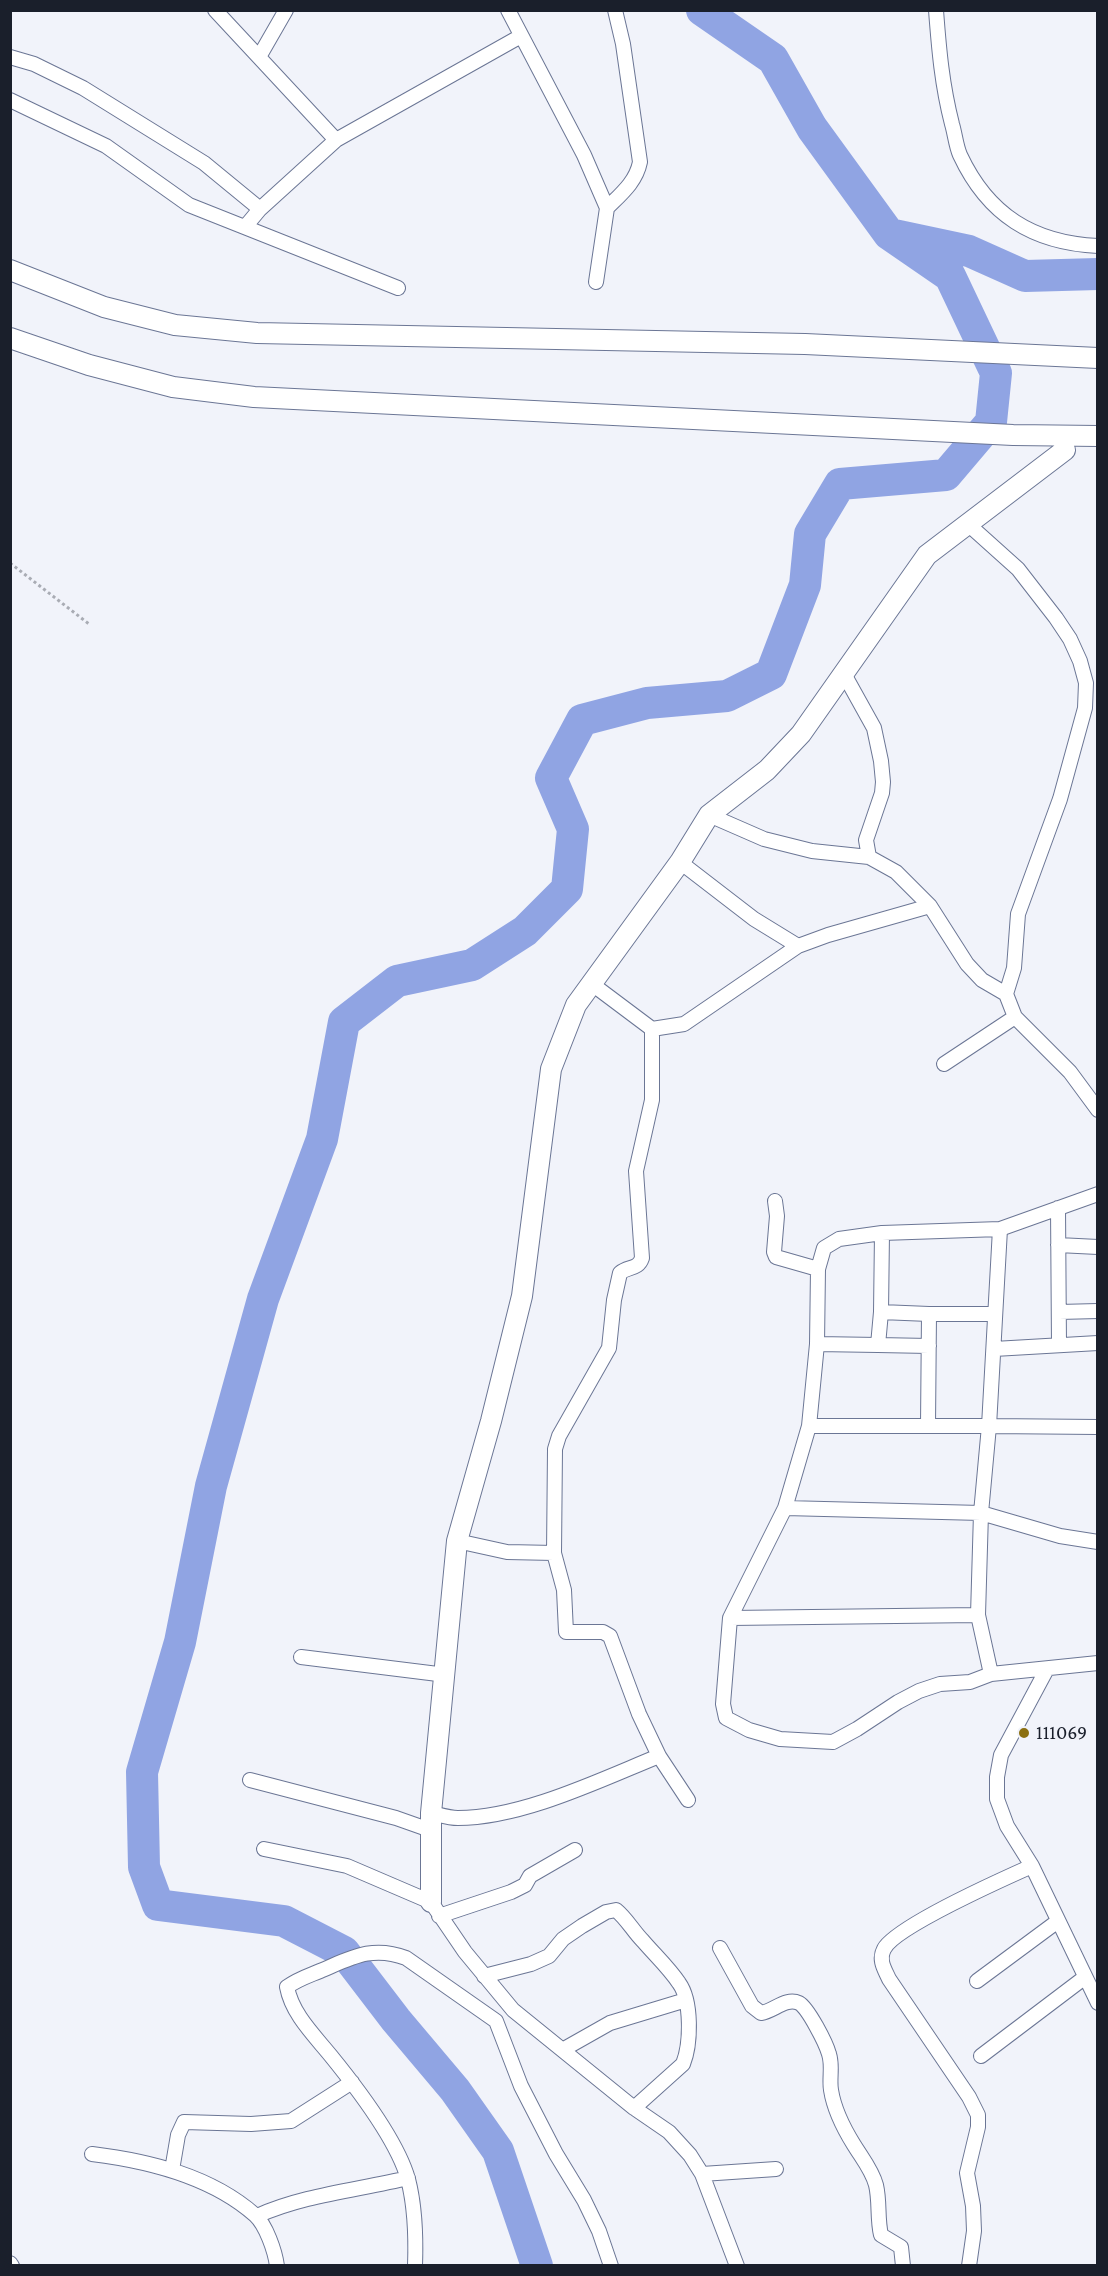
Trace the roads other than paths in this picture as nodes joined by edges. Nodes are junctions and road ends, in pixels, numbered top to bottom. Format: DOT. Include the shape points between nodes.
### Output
graph roads {
  1 [pos="214,10"];
  2 [pos="286,10"];
  3 [pos="508,10"];
  4 [pos="615,10"];
  5 [pos="936,10"];
  6 [pos="521,36"];
  7 [pos="10,57"];
  8 [pos="259,57"];
  9 [pos="10,100"];
  10 [pos="336,140"];
  11 [pos="607,208"];
  12 [pos="260,209"];
  13 [pos="245,227"];
  14 [pos="1098,246"];
  15 [pos="10,270"];
  16 [pos="596,282"];
  17 [pos="398,288"];
  18 [pos="10,338"];
  19 [pos="1098,358"];
  20 [pos="1098,436"];
  21 [pos="1065,450"];
  22 [pos="969,525"];
  23 [pos="844,674"];
  24 [pos="1091,709"];
  25 [pos="709,815"];
  26 [pos="869,857"];
  27 [pos="680,862"];
  28 [pos="930,906"];
  29 [pos="798,946"];
  30 [pos="592,984"];
  31 [pos="1006,994"];
  32 [pos="1015,1017"];
  33 [pos="652,1029"];
  34 [pos="944,1064"];
  35 [pos="1098,1110"];
  36 [pos="1098,1194"];
  37 [pos="775,1201"];
  38 [pos="1058,1208"];
  39 [pos="1000,1229"];
  40 [pos="882,1233"];
  41 [pos="1058,1245"];
  42 [pos="1098,1247"];
  43 [pos="818,1269"];
  44 [pos="1098,1311"];
  45 [pos="881,1312"];
  46 [pos="1059,1312"];
  47 [pos="929,1314"];
  48 [pos="995,1314"];
  49 [pos="1098,1343"];
  50 [pos="817,1344"];
  51 [pos="878,1345"];
  52 [pos="1059,1345"];
  53 [pos="928,1346"];
  54 [pos="993,1349"];
  55 [pos="928,1425"];
  56 [pos="809,1426"];
  57 [pos="989,1426"];
  58 [pos="1098,1427"];
  59 [pos="785,1508"];
  60 [pos="981,1513"];
  61 [pos="457,1541"];
  62 [pos="1098,1542"];
  63 [pos="554,1553"];
  64 [pos="978,1615"];
  65 [pos="730,1618"];
  66 [pos="301,1657"];
  67 [pos="1098,1663"];
  68 [pos="1047,1669"];
  69 [pos="991,1674"];
  70 [pos="446,1675"];
  71 [pos="658,1756"];
  72 [pos="250,1780"];
  73 [pos="688,1800"];
  74 [pos="430,1822"];
  75 [pos="264,1849"];
  76 [pos="574,1850"];
  77 [pos="1032,1866"];
  78 [pos="435,1909"];
  79 [pos="1058,1921"];
  80 [pos="720,1948"];
  81 [pos="484,1976"];
  82 [pos="1084,1978"];
  83 [pos="977,1981"];
  84 [pos="686,2000"];
  85 [pos="1098,2003"];
  86 [pos="513,2010"];
  87 [pos="496,2022"];
  88 [pos="564,2049"];
  89 [pos="981,2056"];
  90 [pos="352,2082"];
  91 [pos="634,2108"];
  92 [pos="92,2154"];
  93 [pos="776,2169"];
  94 [pos="172,2170"];
  95 [pos="702,2174"];
  96 [pos="408,2178"];
  97 [pos="256,2216"];
  98 [pos="277,2265"];
  99 [pos="415,2265"];
  100 [pos="610,2265"];
  101 [pos="736,2265"];
  102 [pos="903,2265"];
  103 [pos="969,2265"];
  1 -- 8 [label="street"];
  2 -- 8 [label="street"];
  3 -- 6 [label="street"];
  4 -- 11 [label="street" via="640,162 631,184"];
  5 -- 14 [label="street" via="943,86 960,154 985,196 1011,221 1047,238"];
  6 -- 10 [label="street"];
  6 -- 11 [label="street"];
  7 -- 12 [label="street" via="34,63 83,88 204,163"];
  8 -- 10 [label="street"];
  9 -- 13 [label="street" via="106,146 189,205"];
  10 -- 12 [label="street"];
  11 -- 16 [label="street"];
  12 -- 13 [label="street"];
  13 -- 17 [label="street"];
  15 -- 19 [label="main road" via="104,307 175,326 257,333 805,344"];
  18 -- 20 [label="main road" via="173,387 254,397"];
  21 -- 22 [label="main road"];
  22 -- 23 [label="main road" via="927,555"];
  22 -- 24 [label="street" via="1018,569 1070,639 1080,661"];
  23 -- 25 [label="main road" via="801,734 767,770"];
  23 -- 26 [label="street" via="874,728 881,761 882,794 866,840"];
  24 -- 31 [label="street" via="1018,914 1014,968"];
  25 -- 26 [label="street" via="764,839 812,851"];
  25 -- 27 [label="main road"];
  26 -- 28 [label="street" via="896,872"];
  27 -- 29 [label="street" via="754,919"];
  27 -- 30 [label="main road"];
  28 -- 29 [label="street"];
  28 -- 31 [label="street" via="967,964 982,981"];
  29 -- 33 [label="street" via="684,1024"];
  30 -- 33 [label="street"];
  30 -- 61 [label="main road" via="576,1005 551,1069 522,1296"];
  31 -- 32 [label="street"];
  32 -- 34 [label="street"];
  32 -- 35 [label="street" via="1070,1072"];
  33 -- 63 [label="street" via="652,1100 636,1172 642,1258 636,1267 620,1272 609,1348 555,1449"];
  36 -- 38 [label="street"];
  37 -- 43 [label="street" via="776,1257"];
  38 -- 39 [label="street"];
  38 -- 41 [label="street"];
  39 -- 40 [label="street"];
  39 -- 48 [label="street"];
  40 -- 43 [label="street" via="839,1239 824,1248"];
  40 -- 45 [label="street"];
  41 -- 42 [label="street"];
  41 -- 46 [label="street"];
  43 -- 50 [label="street"];
  44 -- 46 [label="street"];
  45 -- 47 [label="street"];
  45 -- 51 [label="street"];
  46 -- 52 [label="street"];
  47 -- 48 [label="street"];
  47 -- 53 [label="street"];
  48 -- 54 [label="street"];
  49 -- 52 [label="street"];
  50 -- 51 [label="street"];
  50 -- 56 [label="street"];
  51 -- 53 [label="street"];
  52 -- 54 [label="street"];
  53 -- 55 [label="street"];
  54 -- 57 [label="street"];
  55 -- 56 [label="street"];
  55 -- 57 [label="street"];
  56 -- 59 [label="street"];
  57 -- 58 [label="street"];
  57 -- 60 [label="street"];
  59 -- 60 [label="street"];
  59 -- 65 [label="street"];
  60 -- 62 [label="street" via="1060,1536"];
  60 -- 64 [label="street"];
  61 -- 63 [label="street" via="507,1552"];
  61 -- 70 [label="main road"];
  63 -- 71 [label="street" via="564,1590 566,1632 603,1632 610,1636"];
  64 -- 65 [label="street"];
  64 -- 69 [label="street"];
  65 -- 69 [label="street" via="723,1704 726,1718 748,1730 780,1738 833,1742 920,1691"];
  66 -- 70 [label="street"];
  67 -- 68 [label="street"];
  68 -- 69 [label="street"];
  68 -- 77 [label="street" via="1001,1755 997,1777 997,1799 1006,1826"];
  70 -- 74 [label="main road"];
  71 -- 73 [label="street"];
  71 -- 74 [label="street" via="555,1798 503,1812"];
  72 -- 74 [label="street" via="386,1815"];
  74 -- 78 [label="main road"];
  75 -- 78 [label="street" via="347,1866"];
  76 -- 78 [label="street" via="511,1892"];
  77 -- 79 [label="street"];
  77 -- 103 [label="street" via="922,1921 890,1940 883,1950 882,1962 889,1979 978,2115 967,2174 974,2231"];
  78 -- 81 [label="street"];
  79 -- 82 [label="street"];
  79 -- 83 [label="street"];
  80 -- 102 [label="street" via="752,2006 761,2013 789,2001 807,2009 830,2054 831,2088 837,2110 875,2182 881,2235 901,2247"];
  81 -- 84 [label="street" via="549,1956 563,1939 606,1912 616,1910 680,1984"];
  81 -- 86 [label="street"];
  82 -- 85 [label="street"];
  82 -- 89 [label="street"];
  84 -- 88 [label="street" via="610,2023"];
  84 -- 91 [label="street" via="687,2055 683,2064"];
  86 -- 87 [label="street"];
  86 -- 88 [label="street"];
  87 -- 90 [label="street" via="406,1958 392,1953 356,1955 298,1979 287,1988 289,1999"];
  87 -- 100 [label="street" via="521,2086 584,2200"];
  88 -- 91 [label="street"];
  90 -- 94 [label="street" via="291,2121 184,2122"];
  90 -- 96 [label="street" via="389,2137"];
  91 -- 95 [label="street" via="669,2132"];
  92 -- 94 [label="street"];
  93 -- 95 [label="street"];
  94 -- 97 [label="street" via="222,2190"];
  95 -- 101 [label="street"];
  96 -- 97 [label="street" via="299,2201"];
  96 -- 99 [label="street"];
  97 -- 98 [label="street" via="276,2252"];
}
